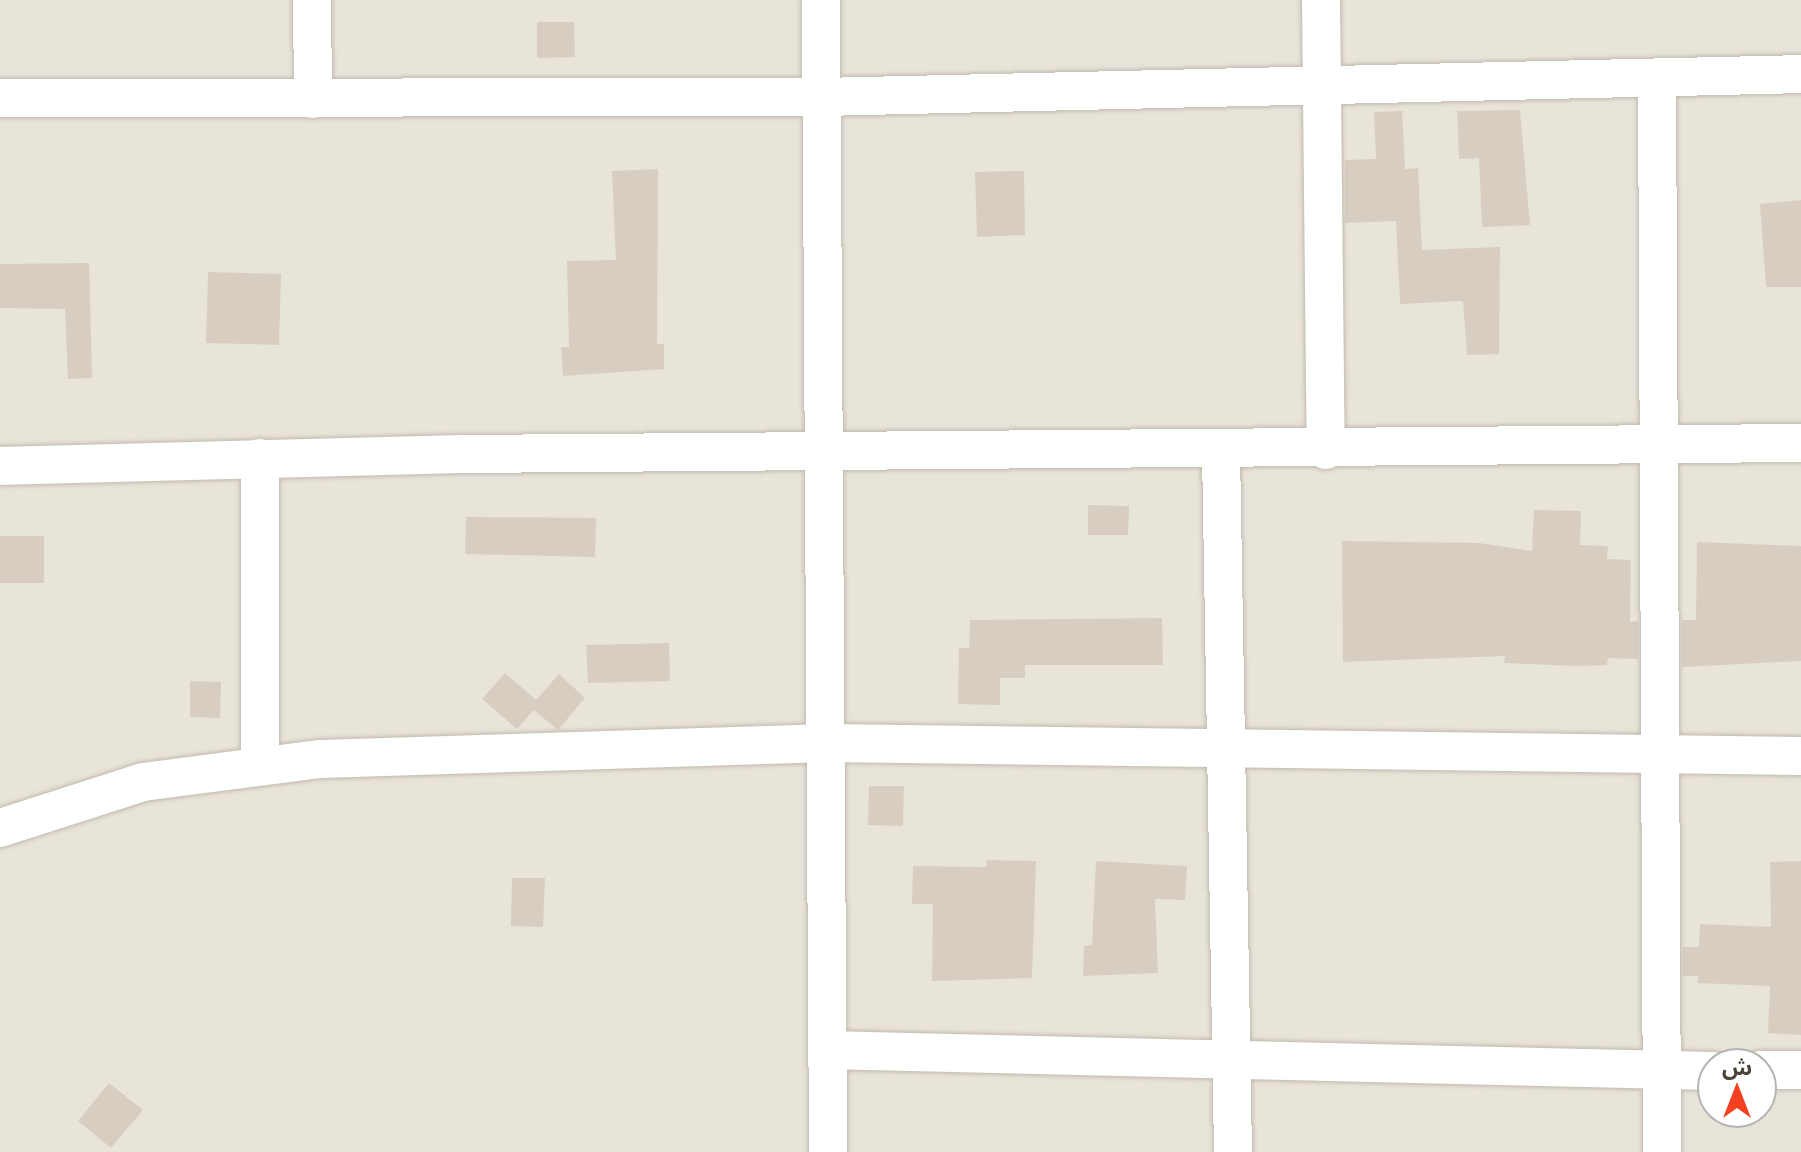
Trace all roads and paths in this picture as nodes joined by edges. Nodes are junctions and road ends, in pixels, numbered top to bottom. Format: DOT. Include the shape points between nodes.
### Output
graph roads {
  1 [pos="312,0"];
  2 [pos="821,0"];
  3 [pos="1321,0"];
  4 [pos="1801,74"];
  5 [pos="1657,79"];
  6 [pos="1321,86"];
  7 [pos="821,97"];
  8 [pos="0,98"];
  9 [pos="313,99"];
  10 [pos="1801,443"];
  11 [pos="1660,445"];
  12 [pos="1326,450"];
  13 [pos="1221,451"];
  14 [pos="825,453"];
  15 [pos="260,458"];
  16 [pos="0,466"];
  17 [pos="827,743"];
  18 [pos="1226,750"];
  19 [pos="1801,756"];
  20 [pos="1662,757"];
  21 [pos="260,762"];
  22 [pos="0,828"];
  23 [pos="827,1050"];
  24 [pos="1232,1064"];
  25 [pos="1777,1070"];
  26 [pos="1801,1070"];
  27 [pos="1664,1071"];
  28 [pos="1697,1071"];
  29 [pos="828,1152"];
  30 [pos="1233,1152"];
  31 [pos="1662,1152"];
  1 -- 9 [label="street"];
  2 -- 7 [label="street"];
  3 -- 6 [label="street"];
  4 -- 5 [label="street"];
  5 -- 6 [label="street"];
  5 -- 11 [label="street"];
  6 -- 7 [label="street"];
  6 -- 12 [label="street"];
  7 -- 9 [label="street"];
  7 -- 14 [label="street"];
  8 -- 9 [label="street"];
  10 -- 11 [label="street"];
  11 -- 12 [label="street"];
  11 -- 20 [label="street"];
  12 -- 13 [label="street"];
  13 -- 14 [label="street"];
  13 -- 18 [label="street"];
  14 -- 15 [label="street"];
  14 -- 17 [label="street"];
  15 -- 16 [label="street"];
  15 -- 21 [label="street"];
  17 -- 18 [label="street"];
  17 -- 21 [label="street"];
  17 -- 23 [label="street"];
  18 -- 20 [label="street"];
  18 -- 24 [label="street"];
  19 -- 20 [label="street"];
  20 -- 27 [label="street"];
  21 -- 22 [label="street" via="143,782"];
  23 -- 24 [label="street"];
  23 -- 29 [label="street"];
  24 -- 27 [label="street"];
  24 -- 30 [label="street"];
  25 -- 26 [label="street"];
  27 -- 28 [label="street"];
  27 -- 31 [label="street"];
}
